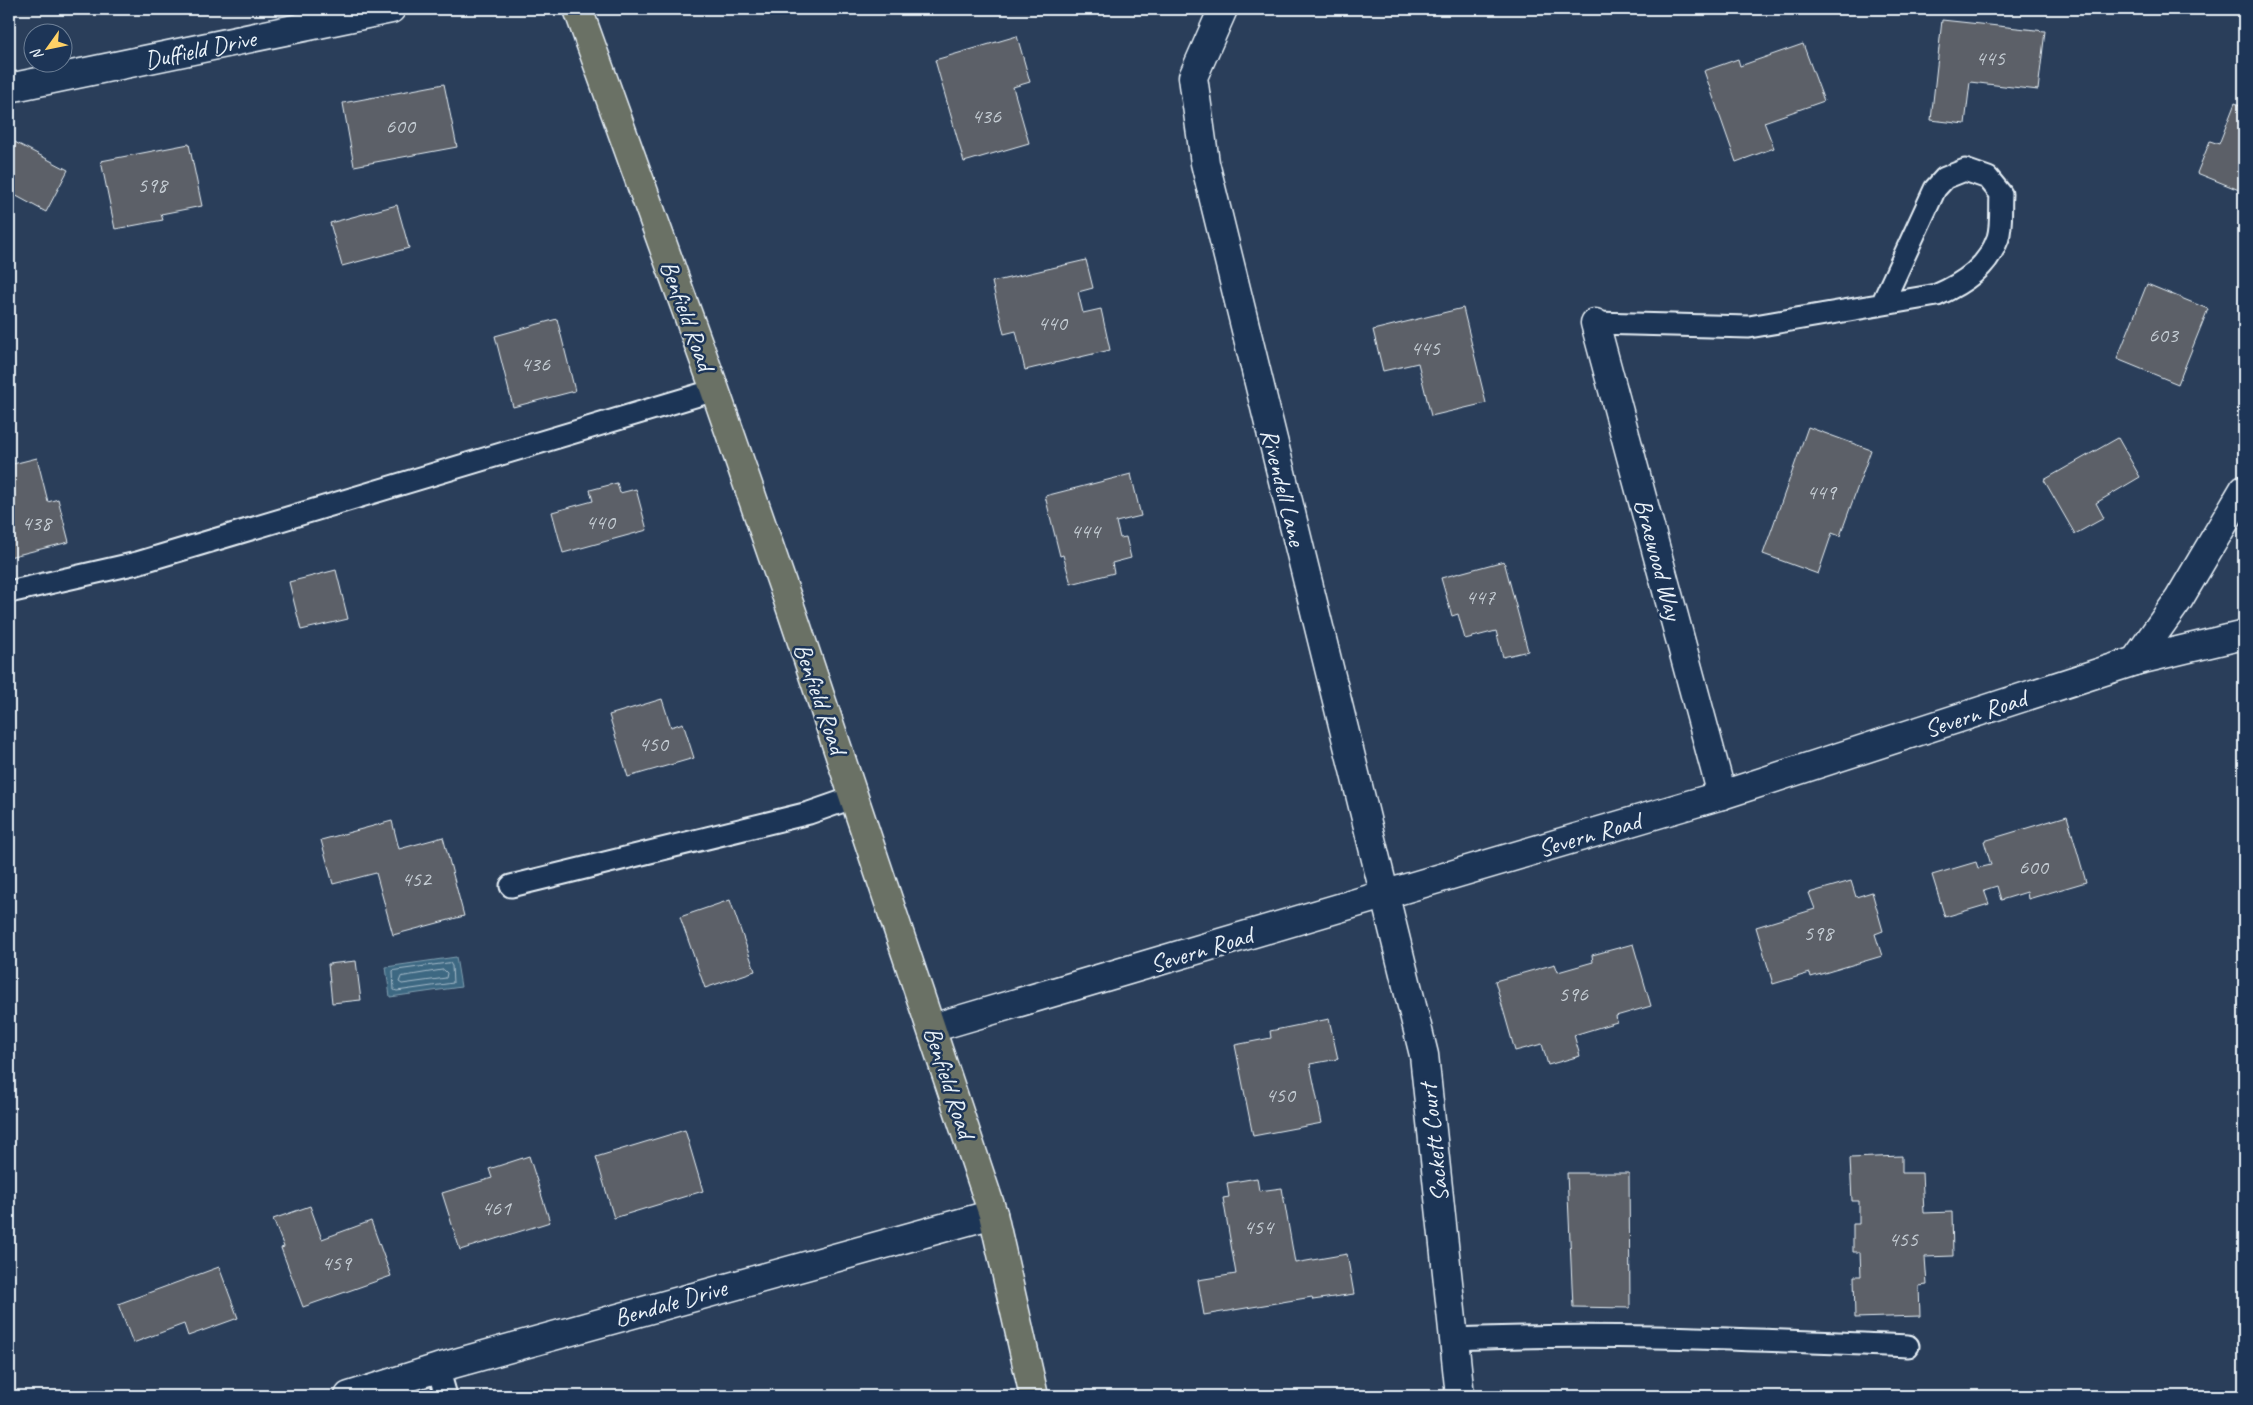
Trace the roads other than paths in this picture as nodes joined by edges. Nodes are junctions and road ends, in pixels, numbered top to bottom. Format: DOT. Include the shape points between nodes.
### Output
graph roads {
  1 [pos="391,9"];
  2 [pos="578,9"];
  3 [pos="1223,9"];
  4 [pos="9,88"];
  5 [pos="1882,304"];
  6 [pos="1595,323"];
  7 [pos="715,390"];
  8 [pos="2244,489"];
  9 [pos="9,592"];
  10 [pos="2244,634"];
  11 [pos="2135,661"];
  12 [pos="1722,795"];
  13 [pos="855,797"];
  14 [pos="511,886"];
  15 [pos="1384,894"];
  16 [pos="932,1028"];
  17 [pos="993,1214"];
  18 [pos="1454,1339"];
  19 [pos="1908,1346"];
  20 [pos="438,1368"];
  21 [pos="349,1396"];
  22 [pos="446,1396"];
  23 [pos="1034,1396"];
  24 [pos="1460,1396"];
  1 -- 4 [label="street, Duffield Drive"];
  2 -- 7 [label="main road, Benfield Road"];
  3 -- 15 [label="street, Rivendell Lane" via="1193,77 1205,163"];
  5 -- 5 [label="lane" via="1937,294 1958,286 1986,262 1999,236 2001,194 1988,178 1965,170 1945,178 1935,189"];
  5 -- 6 [label="lane" via="1749,327"];
  6 -- 12 [label="street, Braewood Way"];
  7 -- 9 [label="lane" via="137,563"];
  7 -- 13 [label="main road, Benfield Road"];
  8 -- 11 [label="street" via="2179,599"];
  10 -- 11 [label="street, Severn Road"];
  11 -- 12 [label="street, Severn Road"];
  12 -- 15 [label="street, Severn Road"];
  13 -- 14 [label="lane" via="809,813"];
  13 -- 16 [label="main road, Benfield Road"];
  15 -- 16 [label="street, Severn Road"];
  15 -- 18 [label="street, Sackett Court" via="1424,1055"];
  16 -- 17 [label="main road, Benfield Road"];
  17 -- 20 [label="street, Bendale Drive"];
  17 -- 23 [label="main road, Benfield Road"];
  18 -- 19 [label="lane" via="1682,1336"];
  18 -- 24 [label="street, Sackett Court"];
  20 -- 21 [label="street, Bendale Drive"];
  20 -- 22 [label="lane"];
}
